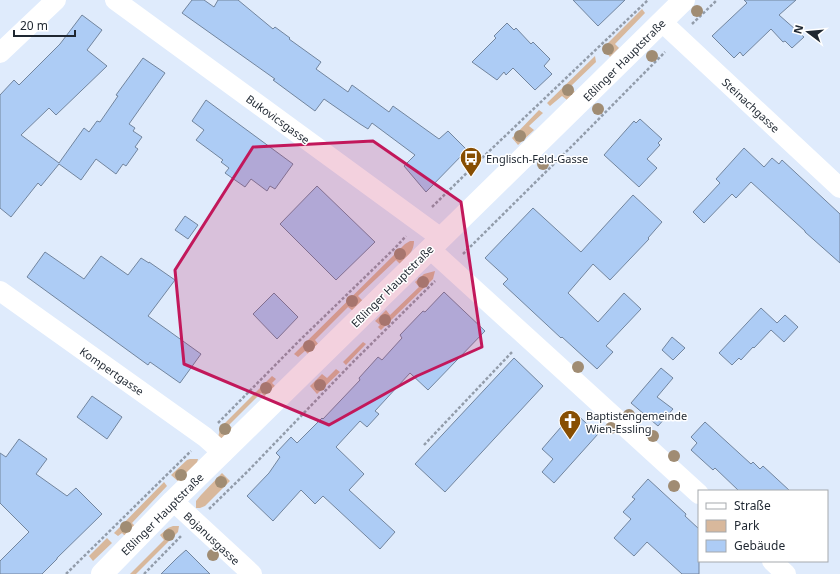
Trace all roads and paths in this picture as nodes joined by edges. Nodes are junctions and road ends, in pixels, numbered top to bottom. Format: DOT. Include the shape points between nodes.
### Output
graph roads {
  1 [pos="56,0"];
  2 [pos="115,0"];
  3 [pos="648,0"];
  4 [pos="684,0"];
  5 [pos="717,0"];
  6 [pos="662,22"];
  7 [pos="691,25"];
  8 [pos="666,51"];
  9 [pos="0,53"];
  10 [pos="840,188"];
  11 [pos="430,210"];
  12 [pos="406,236"];
  13 [pos="436,244"];
  14 [pos="460,256"];
  15 [pos="437,279"];
  16 [pos="0,291"];
  17 [pos="526,336"];
  18 [pos="217,425"];
  19 [pos="424,445"];
  20 [pos="194,447"];
  21 [pos="223,453"];
  22 [pos="698,493"];
  23 [pos="173,501"];
  24 [pos="205,513"];
  25 [pos="182,535"];
  26 [pos="773,562"];
  27 [pos="66,574"];
  28 [pos="102,574"];
  29 [pos="144,574"];
  30 [pos="252,574"];
  31 [pos="786,574"];
  1 -- 9 [label="street"];
  2 -- 13 [label="street, Bukovicsgasse"];
  3 -- 11 [label="path"];
  4 -- 6 [label="main road, Eßlinger Hauptstraße"];
  5 -- 7 [label="path"];
  6 -- 10 [label="street, Steinachgasse"];
  6 -- 13 [label="main road, Eßlinger Hauptstraße"];
  8 -- 14 [label="path"];
  12 -- 18 [label="path"];
  13 -- 17 [label="street"];
  13 -- 21 [label="main road, Eßlinger Hauptstraße"];
  15 -- 24 [label="path"];
  16 -- 21 [label="street, Kompertgasse" via="205,437"];
  17 -- 19 [label="path"];
  17 -- 22 [label="street"];
  20 -- 27 [label="path"];
  21 -- 23 [label="main road, Eßlinger Hauptstraße"];
  23 -- 28 [label="main road, Eßlinger Hauptstraße"];
  23 -- 30 [label="street, Bojanusgasse"];
  25 -- 29 [label="path"];
  26 -- 31 [label="street"];
}
